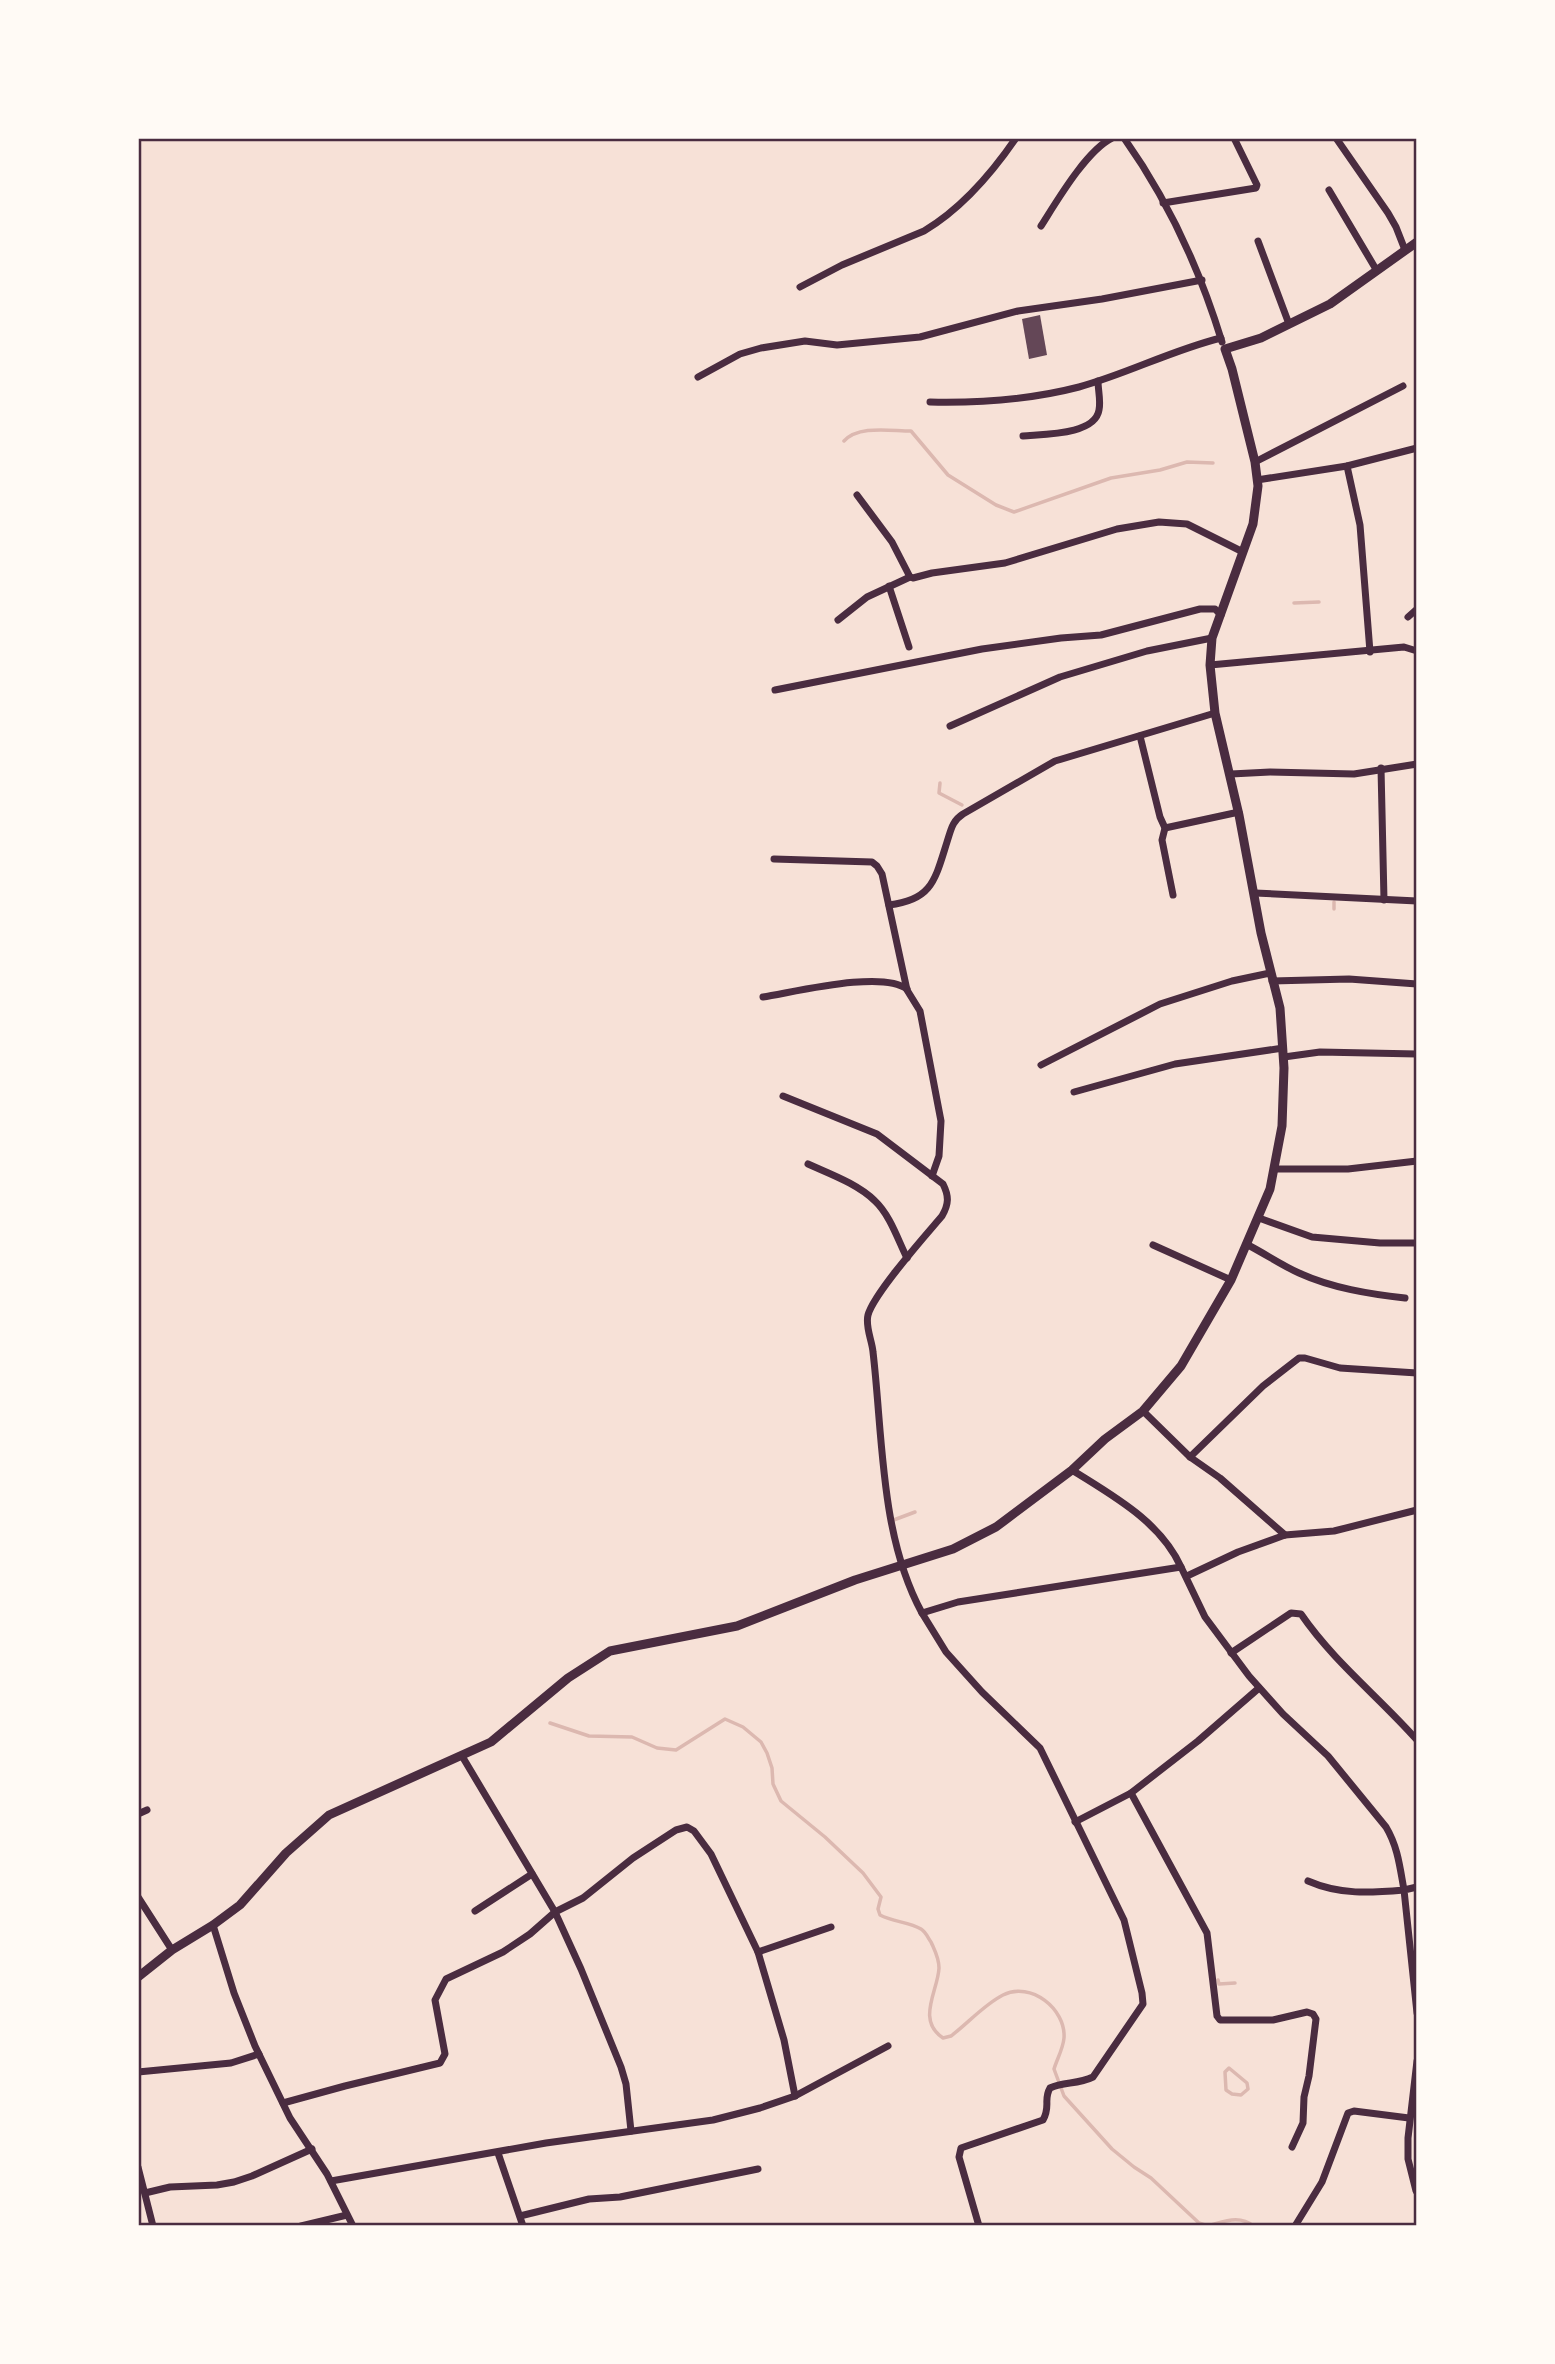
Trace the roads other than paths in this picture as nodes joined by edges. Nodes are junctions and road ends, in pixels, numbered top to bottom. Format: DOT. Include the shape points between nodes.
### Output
graph roads {
  1 [pos="1016,138"];
  2 [pos="1112,138"];
  3 [pos="1124,138"];
  4 [pos="1234,138"];
  5 [pos="1336,138"];
  6 [pos="1329,190"];
  7 [pos="1163,203"];
  8 [pos="1041,226"];
  9 [pos="1258,241"];
  10 [pos="1417,242"];
  11 [pos="1405,250"];
  12 [pos="1377,271"];
  13 [pos="1202,279"];
  14 [pos="800,286"];
  15 [pos="1289,324"];
  16 [pos="1221,338"];
  17 [pos="1225,349"];
  18 [pos="698,377"];
  19 [pos="1098,381"];
  20 [pos="1403,386"];
  21 [pos="929,402"];
  22 [pos="1023,436"];
  23 [pos="1417,448"];
  24 [pos="1255,462"];
  25 [pos="1347,466"];
  26 [pos="1257,480"];
  27 [pos="857,495"];
  28 [pos="1243,552"];
  29 [pos="910,577"];
  30 [pos="889,586"];
  31 [pos="1417,609"];
  32 [pos="1221,615"];
  33 [pos="1408,617"];
  34 [pos="838,620"];
  35 [pos="1212,638"];
  36 [pos="909,647"];
  37 [pos="1417,651"];
  38 [pos="1370,652"];
  39 [pos="1210,665"];
  40 [pos="775,690"];
  41 [pos="1215,713"];
  42 [pos="950,726"];
  43 [pos="1140,736"];
  44 [pos="1417,764"];
  45 [pos="1381,768"];
  46 [pos="1231,775"];
  47 [pos="1238,812"];
  48 [pos="1165,828"];
  49 [pos="774,859"];
  50 [pos="1255,893"];
  51 [pos="1173,895"];
  52 [pos="1384,900"];
  53 [pos="1417,901"];
  54 [pos="889,905"];
  55 [pos="1271,977"];
  56 [pos="1417,984"];
  57 [pos="907,990"];
  58 [pos="763,997"];
  59 [pos="1283,1053"];
  60 [pos="1417,1054"];
  61 [pos="1041,1065"];
  62 [pos="1074,1092"];
  63 [pos="783,1096"];
  64 [pos="1417,1161"];
  65 [pos="808,1164"];
  66 [pos="1274,1169"];
  67 [pos="932,1176"];
  68 [pos="1259,1218"];
  69 [pos="1417,1243"];
  70 [pos="1246,1244"];
  71 [pos="1153,1245"];
  72 [pos="907,1258"];
  73 [pos="1231,1280"];
  74 [pos="1405,1298"];
  75 [pos="1417,1373"];
  76 [pos="1143,1411"];
  77 [pos="1190,1457"];
  78 [pos="1072,1470"];
  79 [pos="1417,1510"];
  80 [pos="1285,1535"];
  81 [pos="901,1565"];
  82 [pos="1181,1566"];
  83 [pos="1186,1576"];
  84 [pos="922,1613"];
  85 [pos="1231,1653"];
  86 [pos="1259,1688"];
  87 [pos="1417,1740"];
  88 [pos="462,1756"];
  89 [pos="1131,1793"];
  90 [pos="147,1810"];
  91 [pos="138,1814"];
  92 [pos="1075,1822"];
  93 [pos="532,1874"];
  94 [pos="1308,1881"];
  95 [pos="1417,1887"];
  96 [pos="1404,1890"];
  97 [pos="138,1897"];
  98 [pos="475,1911"];
  99 [pos="555,1912"];
  100 [pos="213,1925"];
  101 [pos="831,1927"];
  102 [pos="172,1950"];
  103 [pos="758,1952"];
  104 [pos="138,1978"];
  105 [pos="1417,2012"];
  106 [pos="888,2046"];
  107 [pos="259,2054"];
  108 [pos="1417,2061"];
  109 [pos="138,2072"];
  110 [pos="795,2096"];
  111 [pos="282,2103"];
  112 [pos="1409,2118"];
  113 [pos="631,2131"];
  114 [pos="1292,2147"];
  115 [pos="312,2149"];
  116 [pos="498,2153"];
  117 [pos="138,2167"];
  118 [pos="758,2169"];
  119 [pos="331,2181"];
  120 [pos="1416,2191"];
  121 [pos="145,2193"];
  122 [pos="347,2215"];
  123 [pos="520,2216"];
  124 [pos="153,2226"];
  125 [pos="301,2226"];
  126 [pos="353,2226"];
  127 [pos="523,2226"];
  128 [pos="979,2226"];
  129 [pos="1295,2226"];
  1 -- 14 [label="street" via="995,167 937,223"];
  2 -- 8 [label="street" via="1069,183"];
  3 -- 7 [label="street"];
  4 -- 7 [label="street" via="1256,188"];
  5 -- 11 [label="street" via="1388,213"];
  6 -- 12 [label="street"];
  7 -- 13 [label="street"];
  9 -- 15 [label="street"];
  10 -- 11 [label="street"];
  11 -- 12 [label="street"];
  12 -- 15 [label="street" via="1345,296"];
  13 -- 16 [label="street"];
  13 -- 18 [label="street" via="1018,311 920,337 837,345 805,341 761,348"];
  15 -- 17 [label="street"];
  16 -- 17 [label="street"];
  16 -- 19 [label="street"];
  17 -- 24 [label="street"];
  19 -- 21 [label="street" via="1054,392"];
  19 -- 22 [label="street" via="1099,411 1093,422 1078,430"];
  20 -- 24 [label="street"];
  23 -- 25 [label="street"];
  24 -- 26 [label="street"];
  25 -- 26 [label="street"];
  25 -- 38 [label="street" via="1360,525"];
  26 -- 28 [label="street" via="1253,524"];
  27 -- 29 [label="street" via="892,542"];
  28 -- 29 [label="street" via="1187,524 1160,522 1117,529 1005,563"];
  28 -- 32 [label="street"];
  29 -- 30 [label="street"];
  30 -- 34 [label="street"];
  30 -- 36 [label="street"];
  31 -- 33 [label="street"];
  32 -- 35 [label="street"];
  32 -- 40 [label="street" via="1215,609 1200,609 1101,635 982,649"];
  35 -- 39 [label="street"];
  35 -- 42 [label="street" via="1147,651 1060,677"];
  37 -- 38 [label="street" via="1409,647"];
  38 -- 39 [label="street"];
  39 -- 41 [label="street"];
  41 -- 43 [label="street"];
  41 -- 46 [label="street"];
  43 -- 48 [label="street"];
  43 -- 54 [label="street" via="1055,761 963,814 954,821 939,868 925,892 911,902"];
  44 -- 45 [label="street"];
  45 -- 46 [label="street" via="1354,774"];
  45 -- 52 [label="street"];
  46 -- 47 [label="street"];
  47 -- 48 [label="street"];
  47 -- 50 [label="street"];
  48 -- 51 [label="street" via="1162,840"];
  49 -- 54 [label="street" via="872,862 882,874"];
  50 -- 52 [label="street"];
  50 -- 55 [label="street"];
  52 -- 53 [label="street"];
  54 -- 57 [label="street"];
  55 -- 56 [label="street"];
  55 -- 59 [label="street" via="1280,1007"];
  55 -- 61 [label="street" via="1232,981 1160,1004"];
  57 -- 58 [label="street" via="893,982 867,981"];
  57 -- 67 [label="street" via="920,1011 941,1121 939,1156"];
  59 -- 60 [label="street"];
  59 -- 62 [label="street" via="1175,1064"];
  59 -- 66 [label="street" via="1282,1126"];
  63 -- 67 [label="street" via="877,1134"];
  64 -- 66 [label="street" via="1348,1170"];
  65 -- 72 [label="street" via="876,1201"];
  66 -- 68 [label="street"];
  67 -- 72 [label="street" via="947,1192 947,1207"];
  68 -- 69 [label="street" via="1312,1237"];
  68 -- 70 [label="street"];
  70 -- 73 [label="street"];
  70 -- 74 [label="street" via="1325,1283"];
  71 -- 73 [label="street"];
  72 -- 81 [label="street" via="874,1302 868,1321 889,1511"];
  73 -- 76 [label="street" via="1181,1366"];
  75 -- 77 [label="street" via="1340,1368 1299,1358"];
  76 -- 77 [label="street"];
  76 -- 78 [label="street"];
  77 -- 80 [label="street"];
  78 -- 81 [label="street" via="996,1527"];
  78 -- 82 [label="street" via="1130,1507 1156,1530"];
  79 -- 80 [label="street" via="1334,1531"];
  80 -- 83 [label="street"];
  81 -- 84 [label="street"];
  81 -- 88 [label="street" via="737,1626 610,1651 491,1742"];
  82 -- 83 [label="street"];
  82 -- 84 [label="street" via="969,1600"];
  83 -- 85 [label="street" via="1205,1617"];
  84 -- 92 [label="street" via="946,1652 1040,1748"];
  85 -- 86 [label="street"];
  85 -- 87 [label="street" via="1291,1613 1301,1614 1325,1647"];
  86 -- 89 [label="street"];
  86 -- 96 [label="street" via="1328,1756 1386,1827 1399,1857"];
  88 -- 93 [label="street"];
  88 -- 100 [label="street" via="329,1815 286,1853 240,1905"];
  89 -- 92 [label="street"];
  89 -- 114 [label="street" via="1207,1933 1220,2020 1273,2020 1307,2012 1316,2019 1303,2123"];
  90 -- 91 [label="street"];
  92 -- 128 [label="street" via="1124,1920 1143,2004 1093,2077 1050,2088 1043,2120 961,2148 959,2157"];
  93 -- 98 [label="street"];
  93 -- 99 [label="street"];
  94 -- 96 [label="street" via="1348,1893"];
  95 -- 96 [label="street"];
  96 -- 105 [label="street"];
  97 -- 102 [label="street"];
  99 -- 103 [label="street" via="687,1827 711,1854"];
  99 -- 111 [label="street" via="503,1952 446,1979 435,2000 445,2054 440,2063"];
  99 -- 113 [label="street" via="621,2067"];
  100 -- 102 [label="street"];
  100 -- 107 [label="street"];
  101 -- 103 [label="street"];
  102 -- 104 [label="street"];
  103 -- 110 [label="street"];
  106 -- 110 [label="street"];
  107 -- 109 [label="street" via="231,2063"];
  107 -- 111 [label="street"];
  108 -- 112 [label="street"];
  110 -- 113 [label="street" via="713,2120"];
  111 -- 115 [label="street"];
  112 -- 120 [label="street" via="1408,2159"];
  112 -- 129 [label="street" via="1348,2112 1322,2182"];
  113 -- 116 [label="street"];
  115 -- 119 [label="street"];
  115 -- 121 [label="street" via="234,2182"];
  116 -- 119 [label="street"];
  116 -- 123 [label="street"];
  117 -- 121 [label="street"];
  118 -- 123 [label="street"];
  119 -- 122 [label="street"];
  121 -- 124 [label="street"];
  122 -- 125 [label="street"];
  122 -- 126 [label="street"];
  123 -- 127 [label="street"];
}
